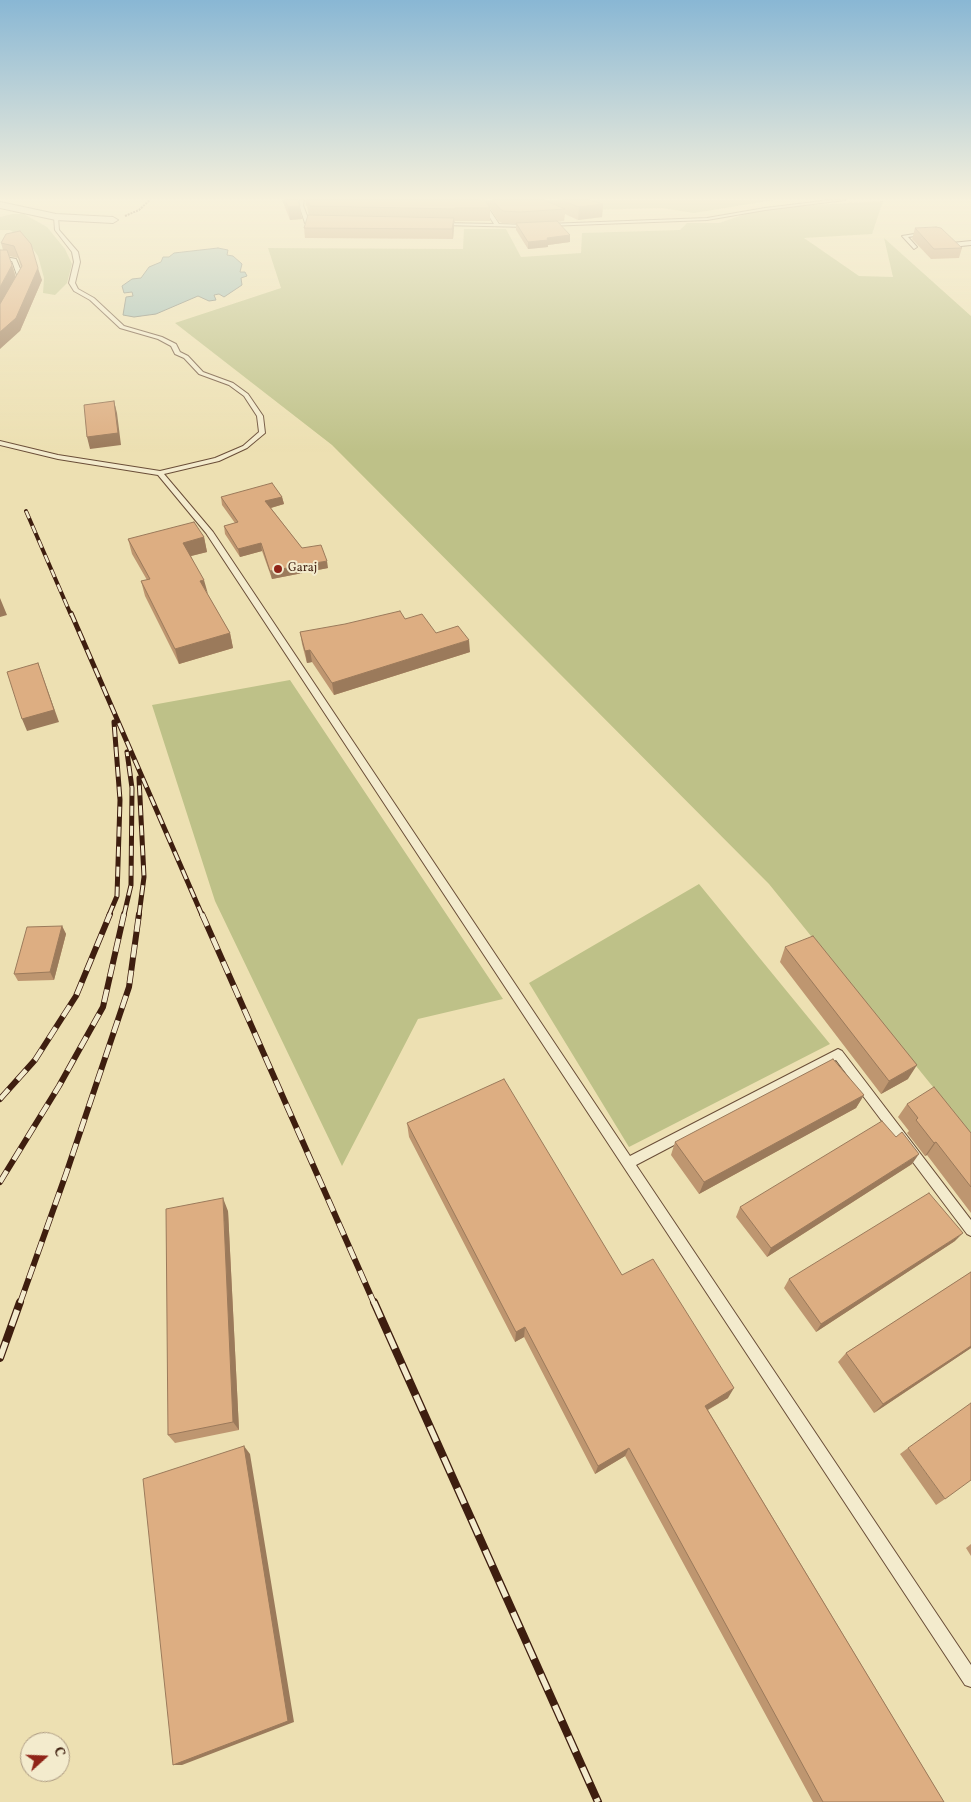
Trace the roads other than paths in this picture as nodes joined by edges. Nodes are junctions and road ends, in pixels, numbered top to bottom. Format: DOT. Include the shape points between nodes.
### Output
graph roads {
  1 [pos="73,284"];
  2 [pos="0,443"];
  3 [pos="160,473"];
  4 [pos="628,1163"];
  5 [pos="971,1230"];
  6 [pos="971,1679"];
  1 -- 3 [label="lane" via="122,327 160,338 174,346 177,353 186,356 201,373 231,384 246,395 260,416 262,433 245,447 217,460"];
  2 -- 3 [label="lane" via="58,457"];
  3 -- 4 [label="lane" via="209,532"];
  4 -- 5 [label="lane" via="838,1054"];
  4 -- 6 [label="lane"];
}
